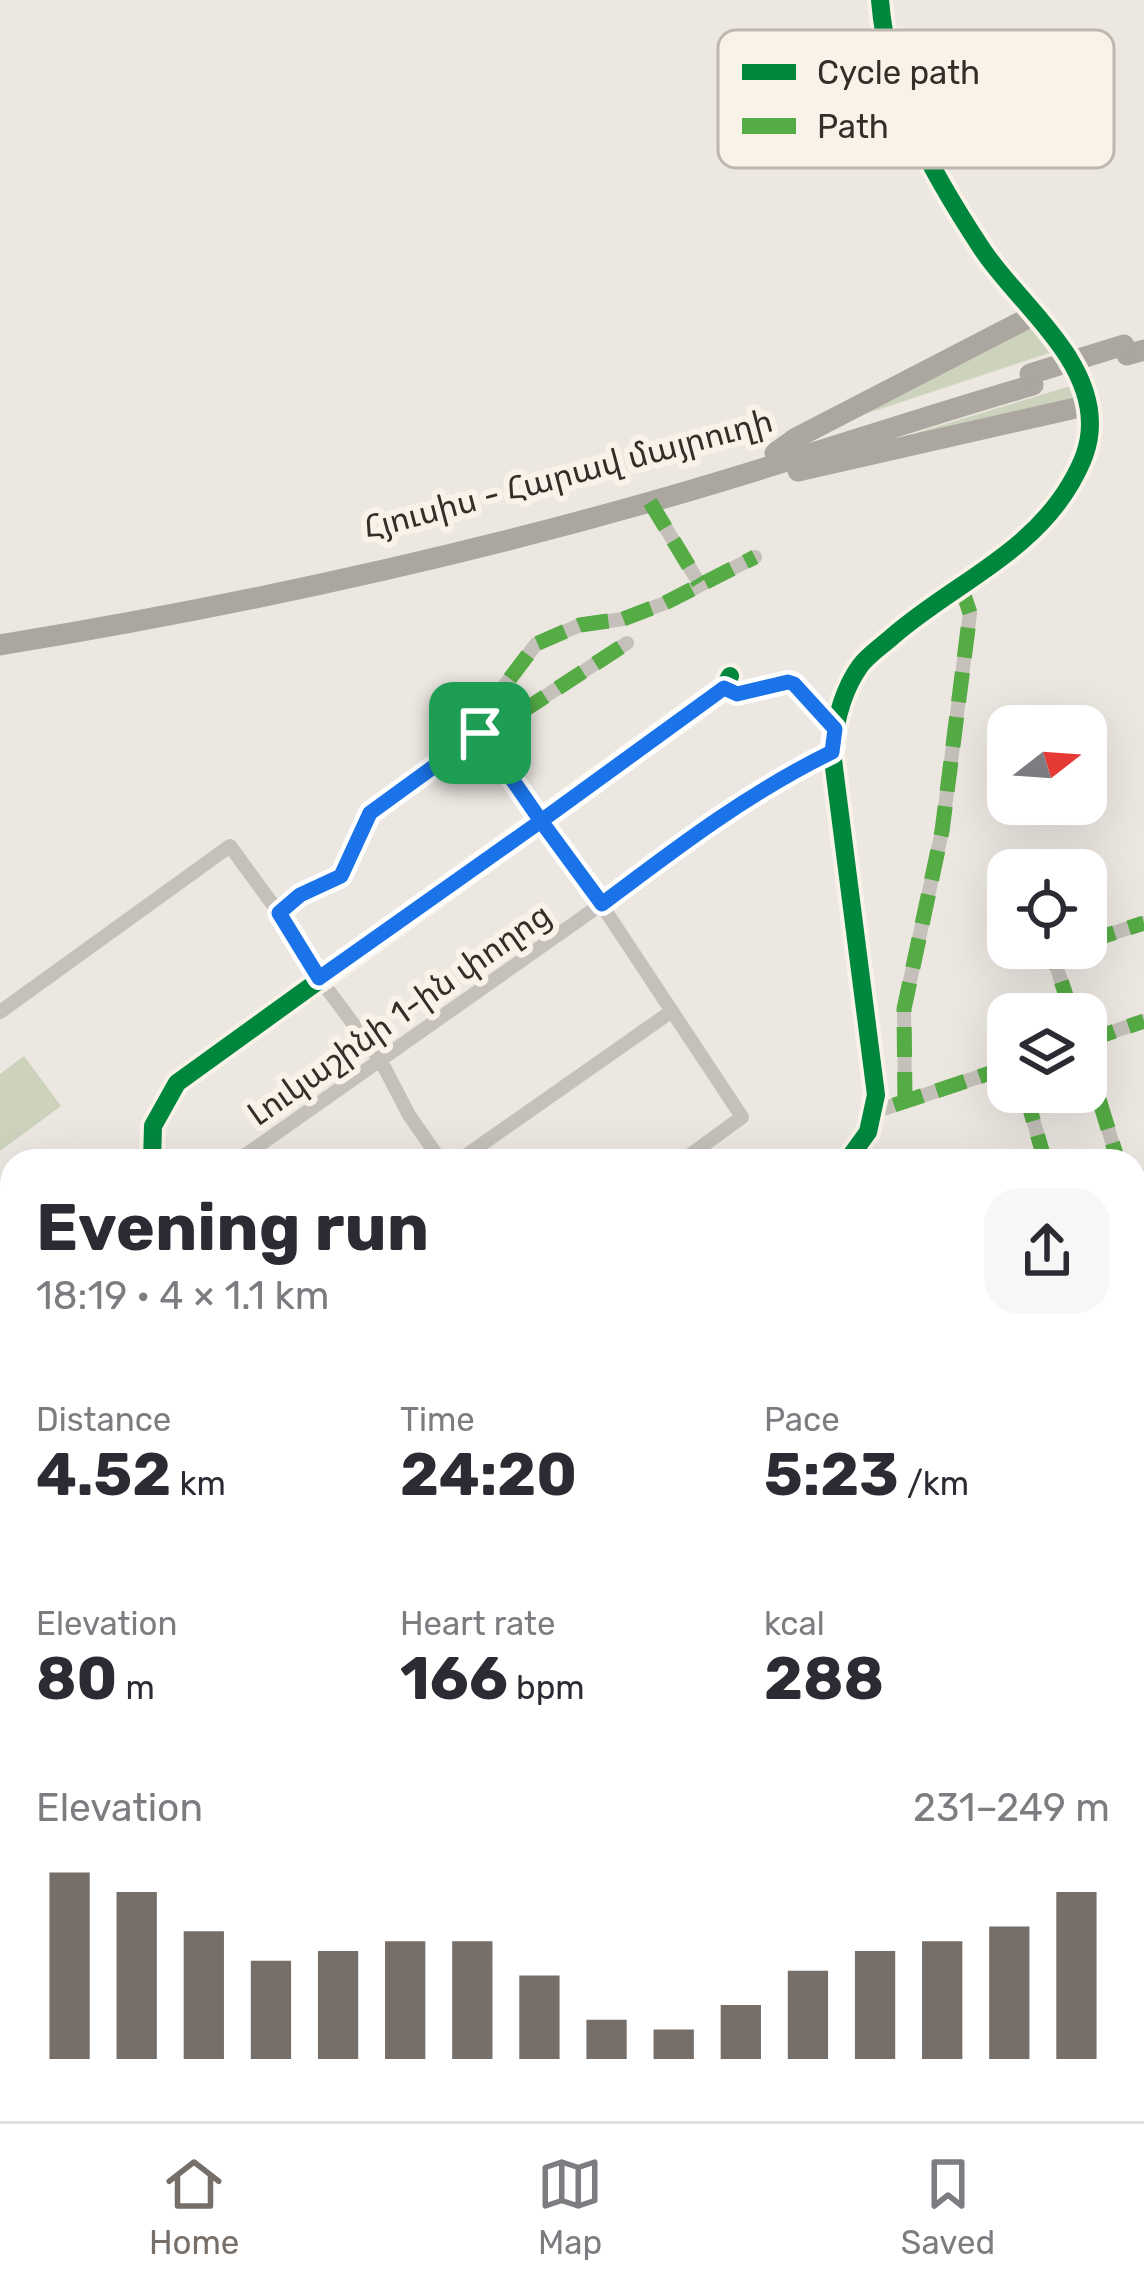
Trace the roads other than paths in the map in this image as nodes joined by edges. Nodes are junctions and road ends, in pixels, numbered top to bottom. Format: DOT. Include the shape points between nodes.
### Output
graph roads {
  1 [pos="880,0"];
  2 [pos="884,30"];
  3 [pos="936,168"];
  4 [pos="1034,315"];
  5 [pos="1137,346"];
  6 [pos="1032,379"];
  7 [pos="1089,405"];
  8 [pos="775,452"];
  9 [pos="744,474"];
  10 [pos="650,502"];
  11 [pos="755,557"];
  12 [pos="699,583"];
  13 [pos="961,586"];
  14 [pos="0,633"];
  15 [pos="627,644"];
  16 [pos="0,645"];
  17 [pos="506,722"];
  18 [pos="835,729"];
  19 [pos="480,733"];
  20 [pos="832,752"];
  21 [pos="541,821"];
  22 [pos="602,904"];
  23 [pos="279,913"];
  24 [pos="1144,922"];
  25 [pos="1107,935"];
  26 [pos="319,978"];
  27 [pos="672,1011"];
  28 [pos="0,1012"];
  29 [pos="1144,1021"];
  30 [pos="1107,1034"];
  31 [pos="381,1061"];
  32 [pos="987,1074"];
  33 [pos="905,1102"];
  34 [pos="874,1112"];
  35 [pos="1031,1113"];
  36 [pos="1103,1113"];
  37 [pos="152,1149"];
  38 [pos="254,1149"];
  39 [pos="433,1149"];
  40 [pos="475,1149"];
  41 [pos="698,1149"];
  42 [pos="856,1149"];
  43 [pos="1042,1149"];
  44 [pos="1114,1149"];
  1 -- 2 [label="street"];
  3 -- 4 [label="street"];
  4 -- 7 [label="street"];
  4 -- 8 [label="highway"];
  5 -- 6 [label="highway, Հյուսիս - Հարավ մայրուղի"];
  6 -- 8 [label="highway, Հյուսիս - Հարավ մայրուղի"];
  6 -- 9 [label="highway, Հյուսիս - Հարավ մայրուղի"];
  7 -- 9 [label="highway" via="784,474"];
  7 -- 13 [label="street" via="1088,447 1060,502 1013,551"];
  8 -- 14 [label="highway, Հյուսիս - Հարավ մայրուղի" via="394,557"];
  9 -- 10 [label="highway, Հյուսիս - Հարավ մայրուղի"];
  10 -- 12 [label="street"];
  10 -- 16 [label="highway, Հյուսիս - Հարավ մայրուղի" via="344,580"];
  11 -- 12 [label="street"];
  12 -- 17 [label="street" via="623,619 580,625 536,644 505,685"];
  13 -- 18 [label="street" via="860,664"];
  13 -- 33 [label="street" via="970,613 944,819 904,1010"];
  15 -- 17 [label="street"];
  17 -- 19 [label="street"];
  18 -- 20 [label="street"];
  18 -- 21 [label="street" via="794,684 737,694 727,682"];
  19 -- 21 [label="street"];
  19 -- 23 [label="street" via="370,813 341,876"];
  20 -- 22 [label="street, Լուկաշինի 1-ին փողոց" via="710,822"];
  20 -- 34 [label="street"];
  21 -- 22 [label="street"];
  21 -- 26 [label="street"];
  22 -- 27 [label="street"];
  22 -- 31 [label="street, Լուկաշինի 1-ին փողոց"];
  23 -- 26 [label="street"];
  23 -- 28 [label="street" via="230,846"];
  24 -- 25 [label="street"];
  26 -- 31 [label="street"];
  26 -- 37 [label="street" via="177,1082 153,1126"];
  27 -- 40 [label="street"];
  27 -- 41 [label="street" via="742,1117"];
  29 -- 30 [label="street"];
  31 -- 38 [label="street, Լուկաշինի 1-ին փողոց"];
  31 -- 39 [label="street"];
  32 -- 33 [label="street"];
  33 -- 34 [label="street"];
  34 -- 42 [label="street"];
  35 -- 43 [label="street"];
  36 -- 44 [label="street"];
}
